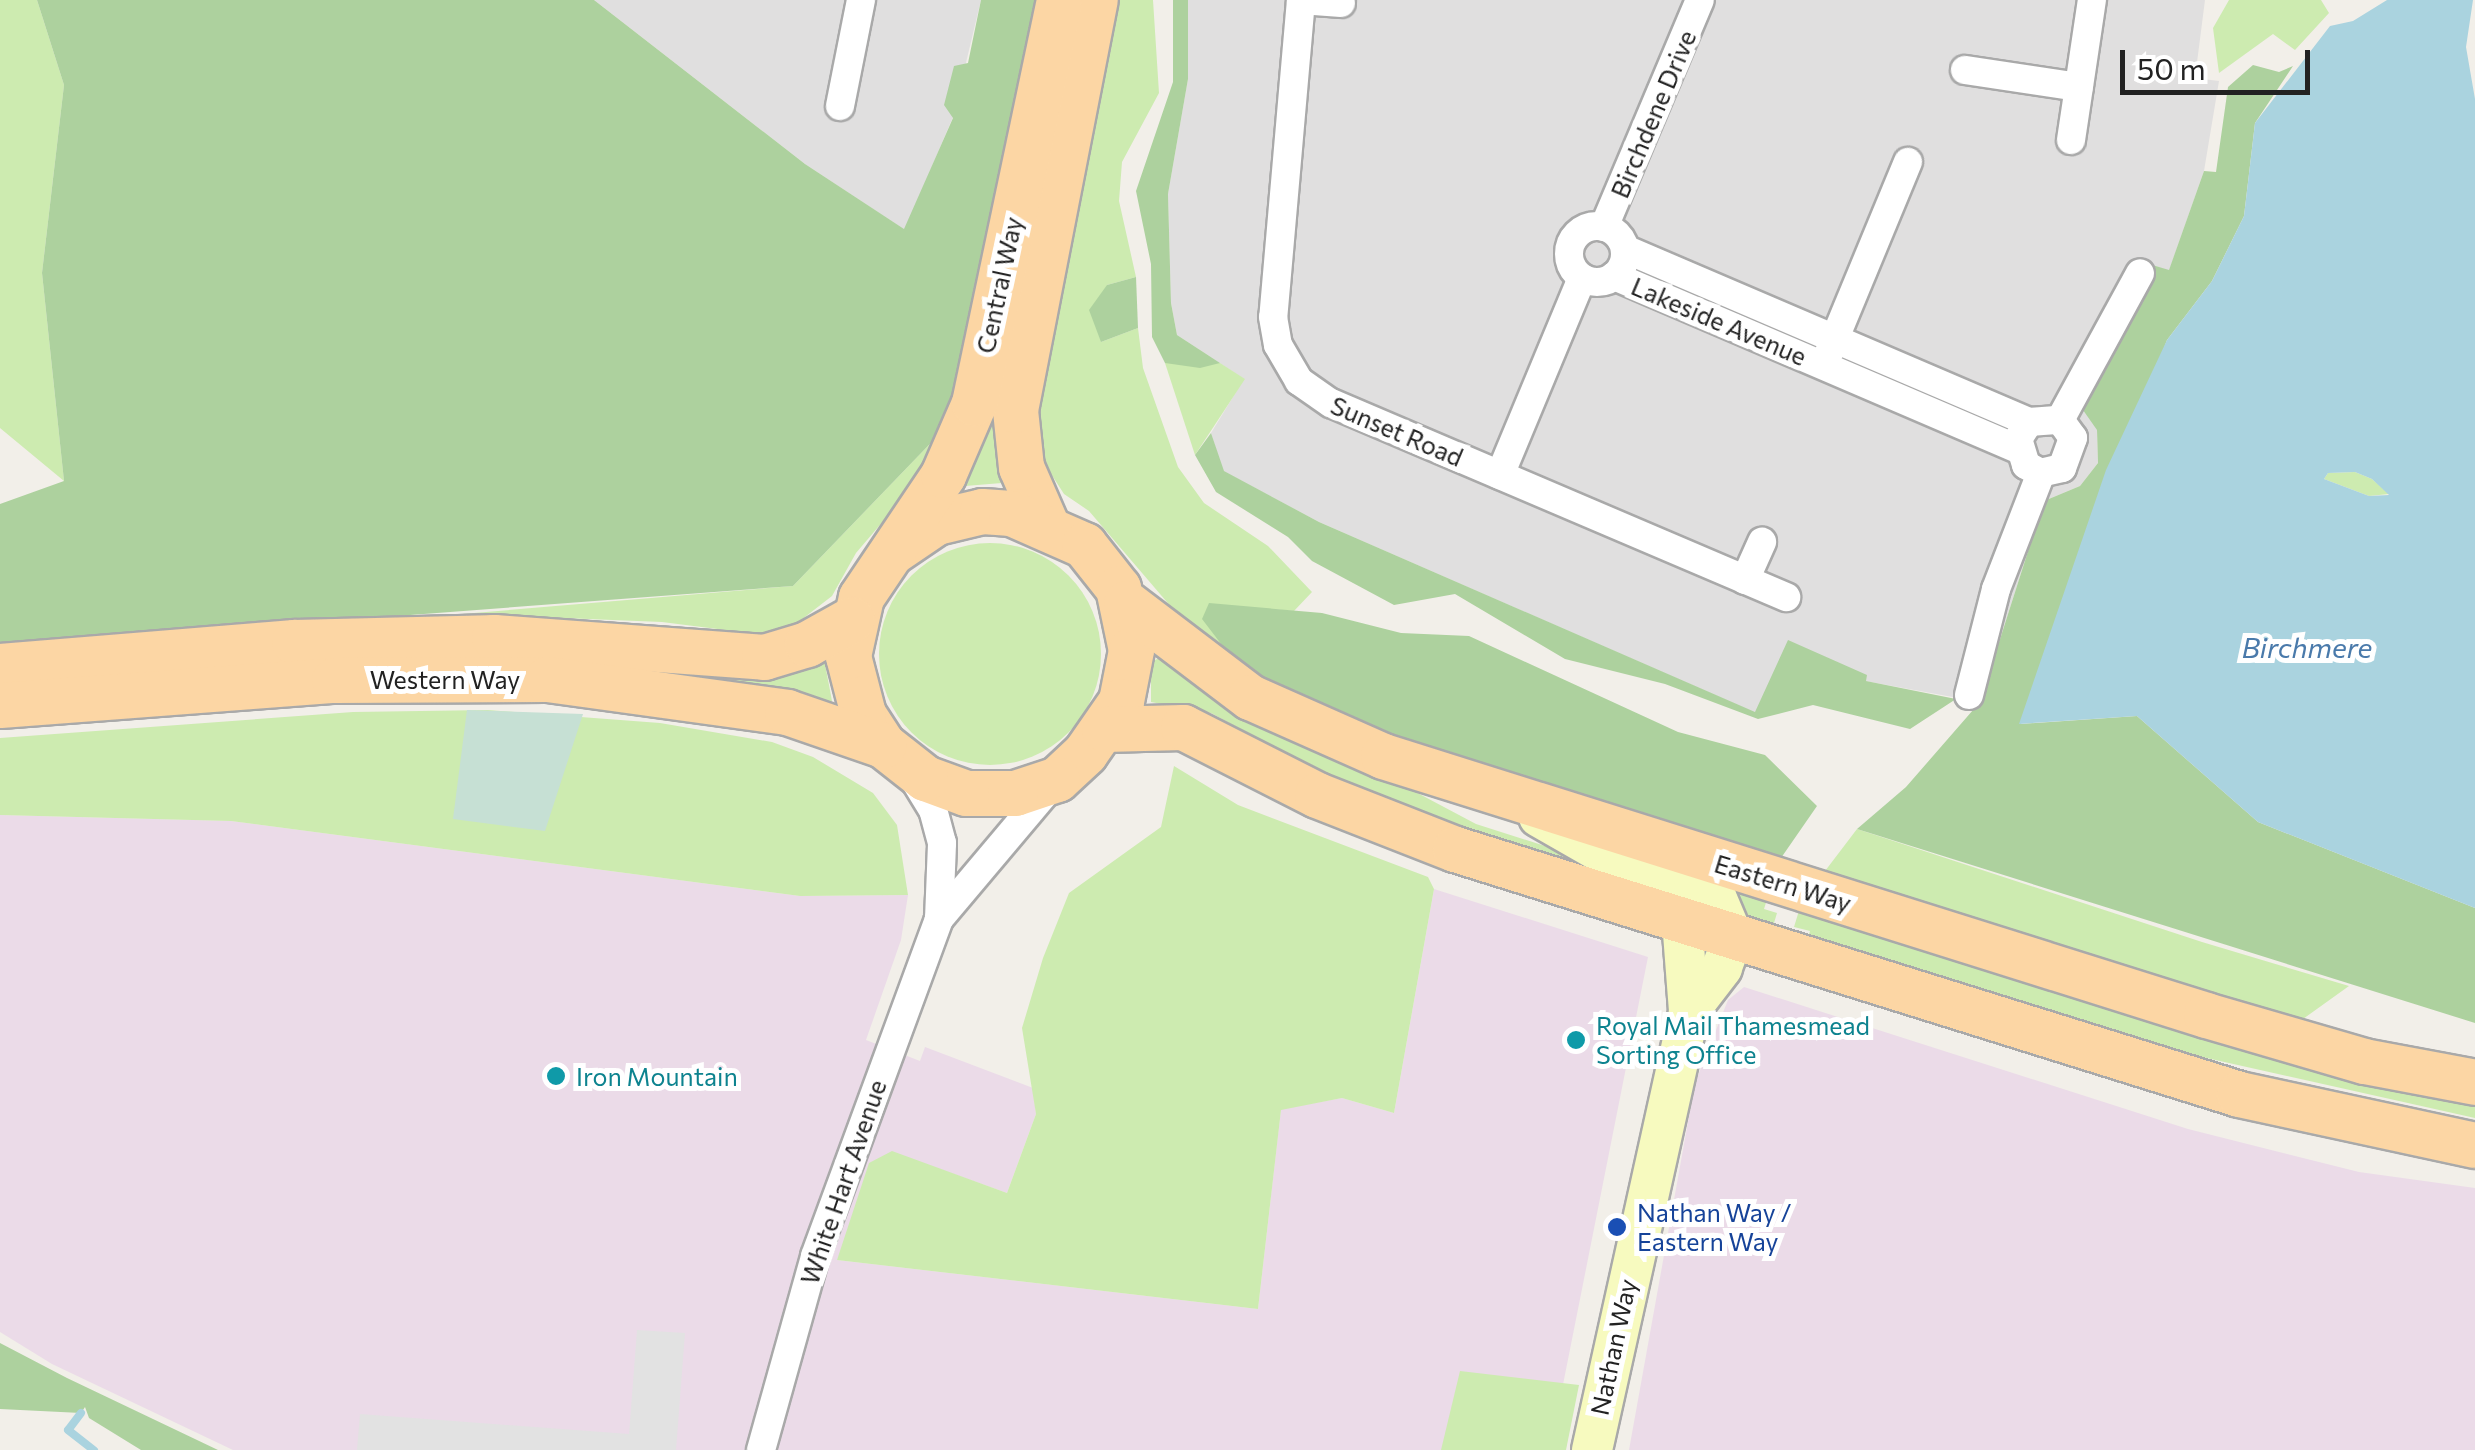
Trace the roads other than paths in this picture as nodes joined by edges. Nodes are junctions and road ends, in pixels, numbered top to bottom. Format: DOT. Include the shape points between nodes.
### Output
graph roads {
  1 [pos="861,0"];
  2 [pos="1059,0"];
  3 [pos="1095,0"];
  4 [pos="1301,0"];
  5 [pos="1700,0"];
  6 [pos="2092,0"];
  7 [pos="1341,3"];
  8 [pos="1965,70"];
  9 [pos="2078,86"];
  10 [pos="840,106"];
  11 [pos="2071,140"];
  12 [pos="1908,162"];
  13 [pos="1604,227"];
  14 [pos="1625,249"];
  15 [pos="2140,273"];
  16 [pos="1614,276"];
  17 [pos="1582,278"];
  18 [pos="1835,338"];
  19 [pos="1824,366"];
  20 [pos="2060,420"];
  21 [pos="2029,422"];
  22 [pos="2018,449"];
  23 [pos="2041,473"];
  24 [pos="1500,475"];
  25 [pos="1045,522"];
  26 [pos="1762,542"];
  27 [pos="892,552"];
  28 [pos="1746,580"];
  29 [pos="1786,596"];
  30 [pos="1126,603"];
  31 [pos="852,618"];
  32 [pos="0,666"];
  33 [pos="1969,695"];
  34 [pos="0,706"];
  35 [pos="1104,729"];
  36 [pos="894,755"];
  37 [pos="1057,779"];
  38 [pos="1490,789"];
  39 [pos="940,919"];
  40 [pos="1682,920"];
  41 [pos="1733,937"];
  42 [pos="1689,1011"];
  43 [pos="2475,1082"];
  44 [pos="2475,1145"];
  45 [pos="761,1450"];
  46 [pos="1592,1450"];
  1 -- 10 [label="street"];
  2 -- 27 [label="main road, Central Way" via="974,402 943,474"];
  3 -- 25 [label="main road, Central Way" via="1015,410 1021,467"];
  4 -- 7 [label="street, Sunset Road"];
  4 -- 24 [label="street, Sunset Road" via="1273,316 1278,344 1299,381 1319,398"];
  5 -- 13 [label="street, Birchdene Drive"];
  6 -- 9 [label="street"];
  8 -- 9 [label="street"];
  9 -- 11 [label="street"];
  12 -- 18 [label="street, Lakeside Avenue"];
  13 -- 14 [label="street, Birchdene Drive"];
  13 -- 17 [label="street, Birchdene Drive" via="1585,228 1570,246 1570,262"];
  14 -- 16 [label="street"];
  14 -- 18 [label="street, Lakeside Avenue"];
  15 -- 20 [label="street"];
  16 -- 17 [label="street"];
  16 -- 19 [label="street, Lakeside Avenue"];
  17 -- 24 [label="street, Birchdene Drive"];
  18 -- 19 [label="street, Lakeside Avenue"];
  18 -- 21 [label="street, Lakeside Avenue"];
  19 -- 22 [label="street, Lakeside Avenue"];
  20 -- 21 [label="street, Lakeside Avenue"];
  20 -- 23 [label="street" via="2073,438 2070,459"];
  21 -- 22 [label="street"];
  22 -- 23 [label="street, Lakeside Avenue" via="2026,465"];
  23 -- 33 [label="street" via="1996,589"];
  24 -- 28 [label="street, Sunset Road"];
  25 -- 27 [label="main road" via="982,512 936,522"];
  25 -- 30 [label="main road" via="1084,545"];
  26 -- 28 [label="street"];
  27 -- 31 [label="main road"];
  28 -- 29 [label="street, Sunset Road"];
  30 -- 35 [label="main road" via="1128,674"];
  30 -- 38 [label="main road, Eastern Way" via="1212,672 1288,718"];
  31 -- 32 [label="main road, Western Way" via="807,644 764,657 494,637 294,642"];
  31 -- 36 [label="main road" via="852,682"];
  34 -- 36 [label="main road, Western Way" via="334,680 546,679 787,712"];
  35 -- 37 [label="main road"];
  35 -- 40 [label="main road" via="1183,728 1367,816"];
  36 -- 37 [label="main road" via="966,793 1015,793"];
  36 -- 39 [label="street, White Hart Avenue" via="933,810 942,843"];
  37 -- 39 [label="street, White Hart Avenue"];
  38 -- 41 [label="street" via="1609,857 1705,889"];
  38 -- 43 [label="main road, Eastern Way" via="2224,1020 2364,1061"];
  39 -- 45 [label="street, White Hart Avenue" via="815,1256"];
  40 -- 41 [label="main road"];
  40 -- 42 [label="street, Nathan Way"];
  41 -- 42 [label="street, Nathan Way" via="1722,968"];
  41 -- 44 [label="main road" via="2238,1094"];
  42 -- 46 [label="street, Nathan Way"];
}
